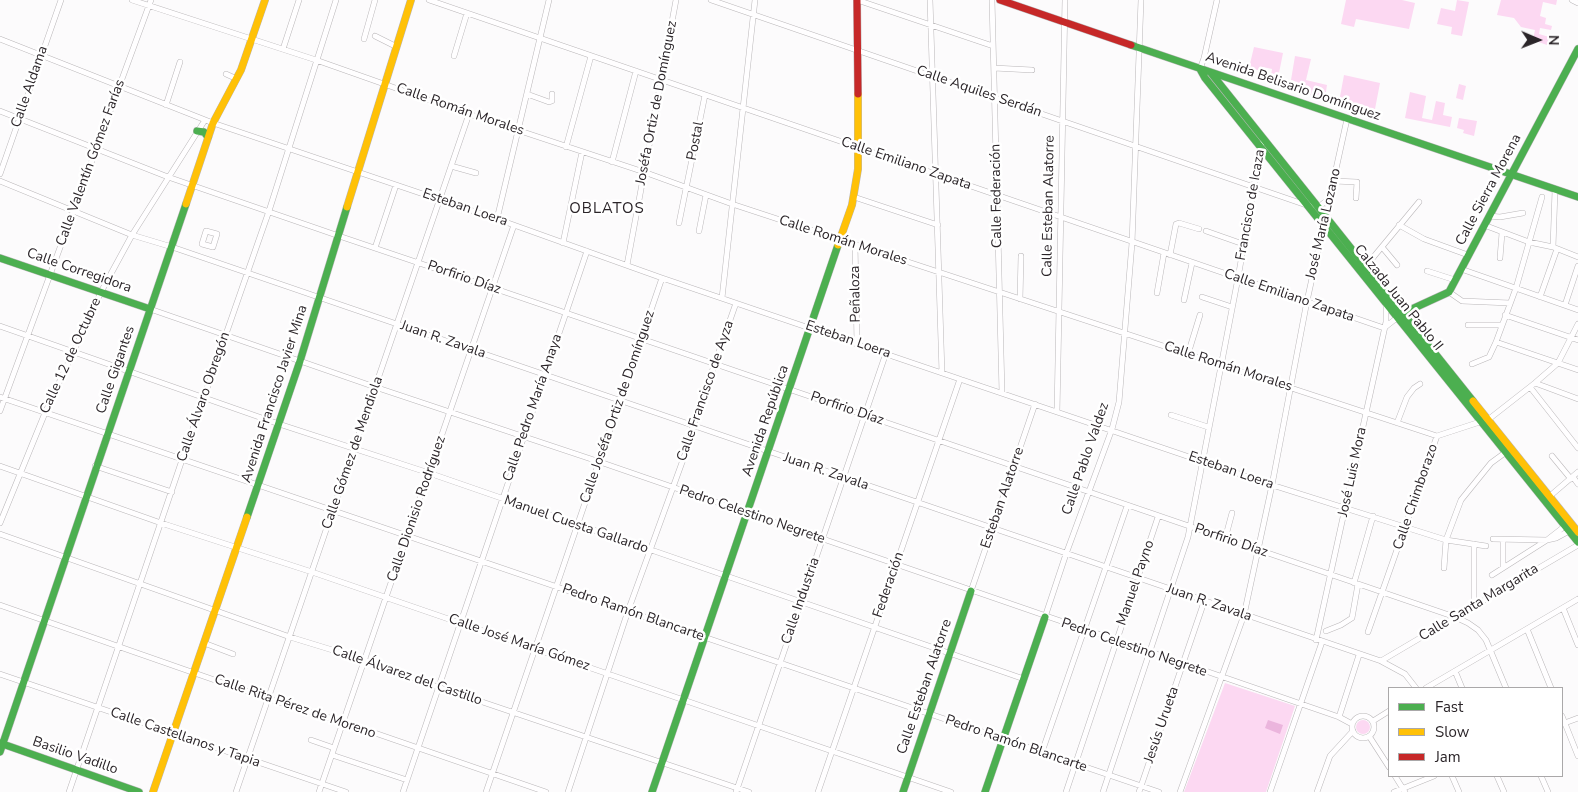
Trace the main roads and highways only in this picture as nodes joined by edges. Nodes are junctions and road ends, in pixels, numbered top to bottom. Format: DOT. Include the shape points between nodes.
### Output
graph roads {
  1 [pos="265,0"];
  2 [pos="411,0"];
  3 [pos="857,0"];
  4 [pos="1000,0"];
  5 [pos="1578,51"];
  6 [pos="1200,69"];
  7 [pos="1211,72"];
  8 [pos="197,131"];
  9 [pos="208,137"];
  10 [pos="1262,142"];
  11 [pos="1511,175"];
  12 [pos="1578,198"];
  13 [pos="0,258"];
  14 [pos="150,309"];
  15 [pos="1400,315"];
  16 [pos="1485,420"];
  17 [pos="1545,494"];
  18 [pos="1578,532"];
  19 [pos="1578,543"];
  20 [pos="971,591"];
  21 [pos="1045,617"];
  22 [pos="1,744"];
  23 [pos="0,752"];
  24 [pos="139,792"];
  25 [pos="153,792"];
  26 [pos="652,792"];
  27 [pos="903,792"];
  28 [pos="985,792"];
  1 -- 9 [label="main road, Calle Gigantes" via="237,79"];
  2 -- 25 [label="main road, Avenida Francisco Javier Mina" via="300,361"];
  3 -- 26 [label="main road, Avenida República" via="858,174 854,197"];
  4 -- 6 [label="main road, Avenida Belisario Domínguez"];
  5 -- 11 [label="main road, Calle Sierra Morena"];
  6 -- 7 [label="main road, Avenida Belisario Domínguez"];
  6 -- 10 [label="main road, Calzada Juan Pablo II"];
  7 -- 10 [label="main road, Calzada Juan Pablo II"];
  7 -- 11 [label="main road, Avenida Belisario Domínguez"];
  8 -- 9 [label="main road"];
  9 -- 14 [label="main road, Calle Gigantes"];
  10 -- 15 [label="main road, Calzada Juan Pablo II" via="1366,266"];
  10 -- 15 [label="main road, Calzada Juan Pablo II" via="1386,303"];
  11 -- 12 [label="main road, Avenida Belisario Domínguez"];
  11 -- 15 [label="main road, Calle Sierra Morena" via="1449,292"];
  13 -- 14 [label="main road, Calle Corregidora"];
  14 -- 22 [label="main road, Calle Gigantes"];
  15 -- 16 [label="main road, Calzada Juan Pablo II"];
  16 -- 17 [label="main road, Calzada Juan Pablo II"];
  16 -- 17 [label="main road, Calzada Juan Pablo II" via="1506,452"];
  17 -- 18 [label="main road, Calzada Juan Pablo II"];
  17 -- 19 [label="main road, Calzada Juan Pablo II"];
  20 -- 27 [label="main road, Calle Esteban Alatorre"];
  21 -- 28 [label="main road, Calle Pablo Valdez"];
  22 -- 23 [label="main road, Calle Gigantes"];
  22 -- 24 [label="main road, Basilio Vadillo"];
}
